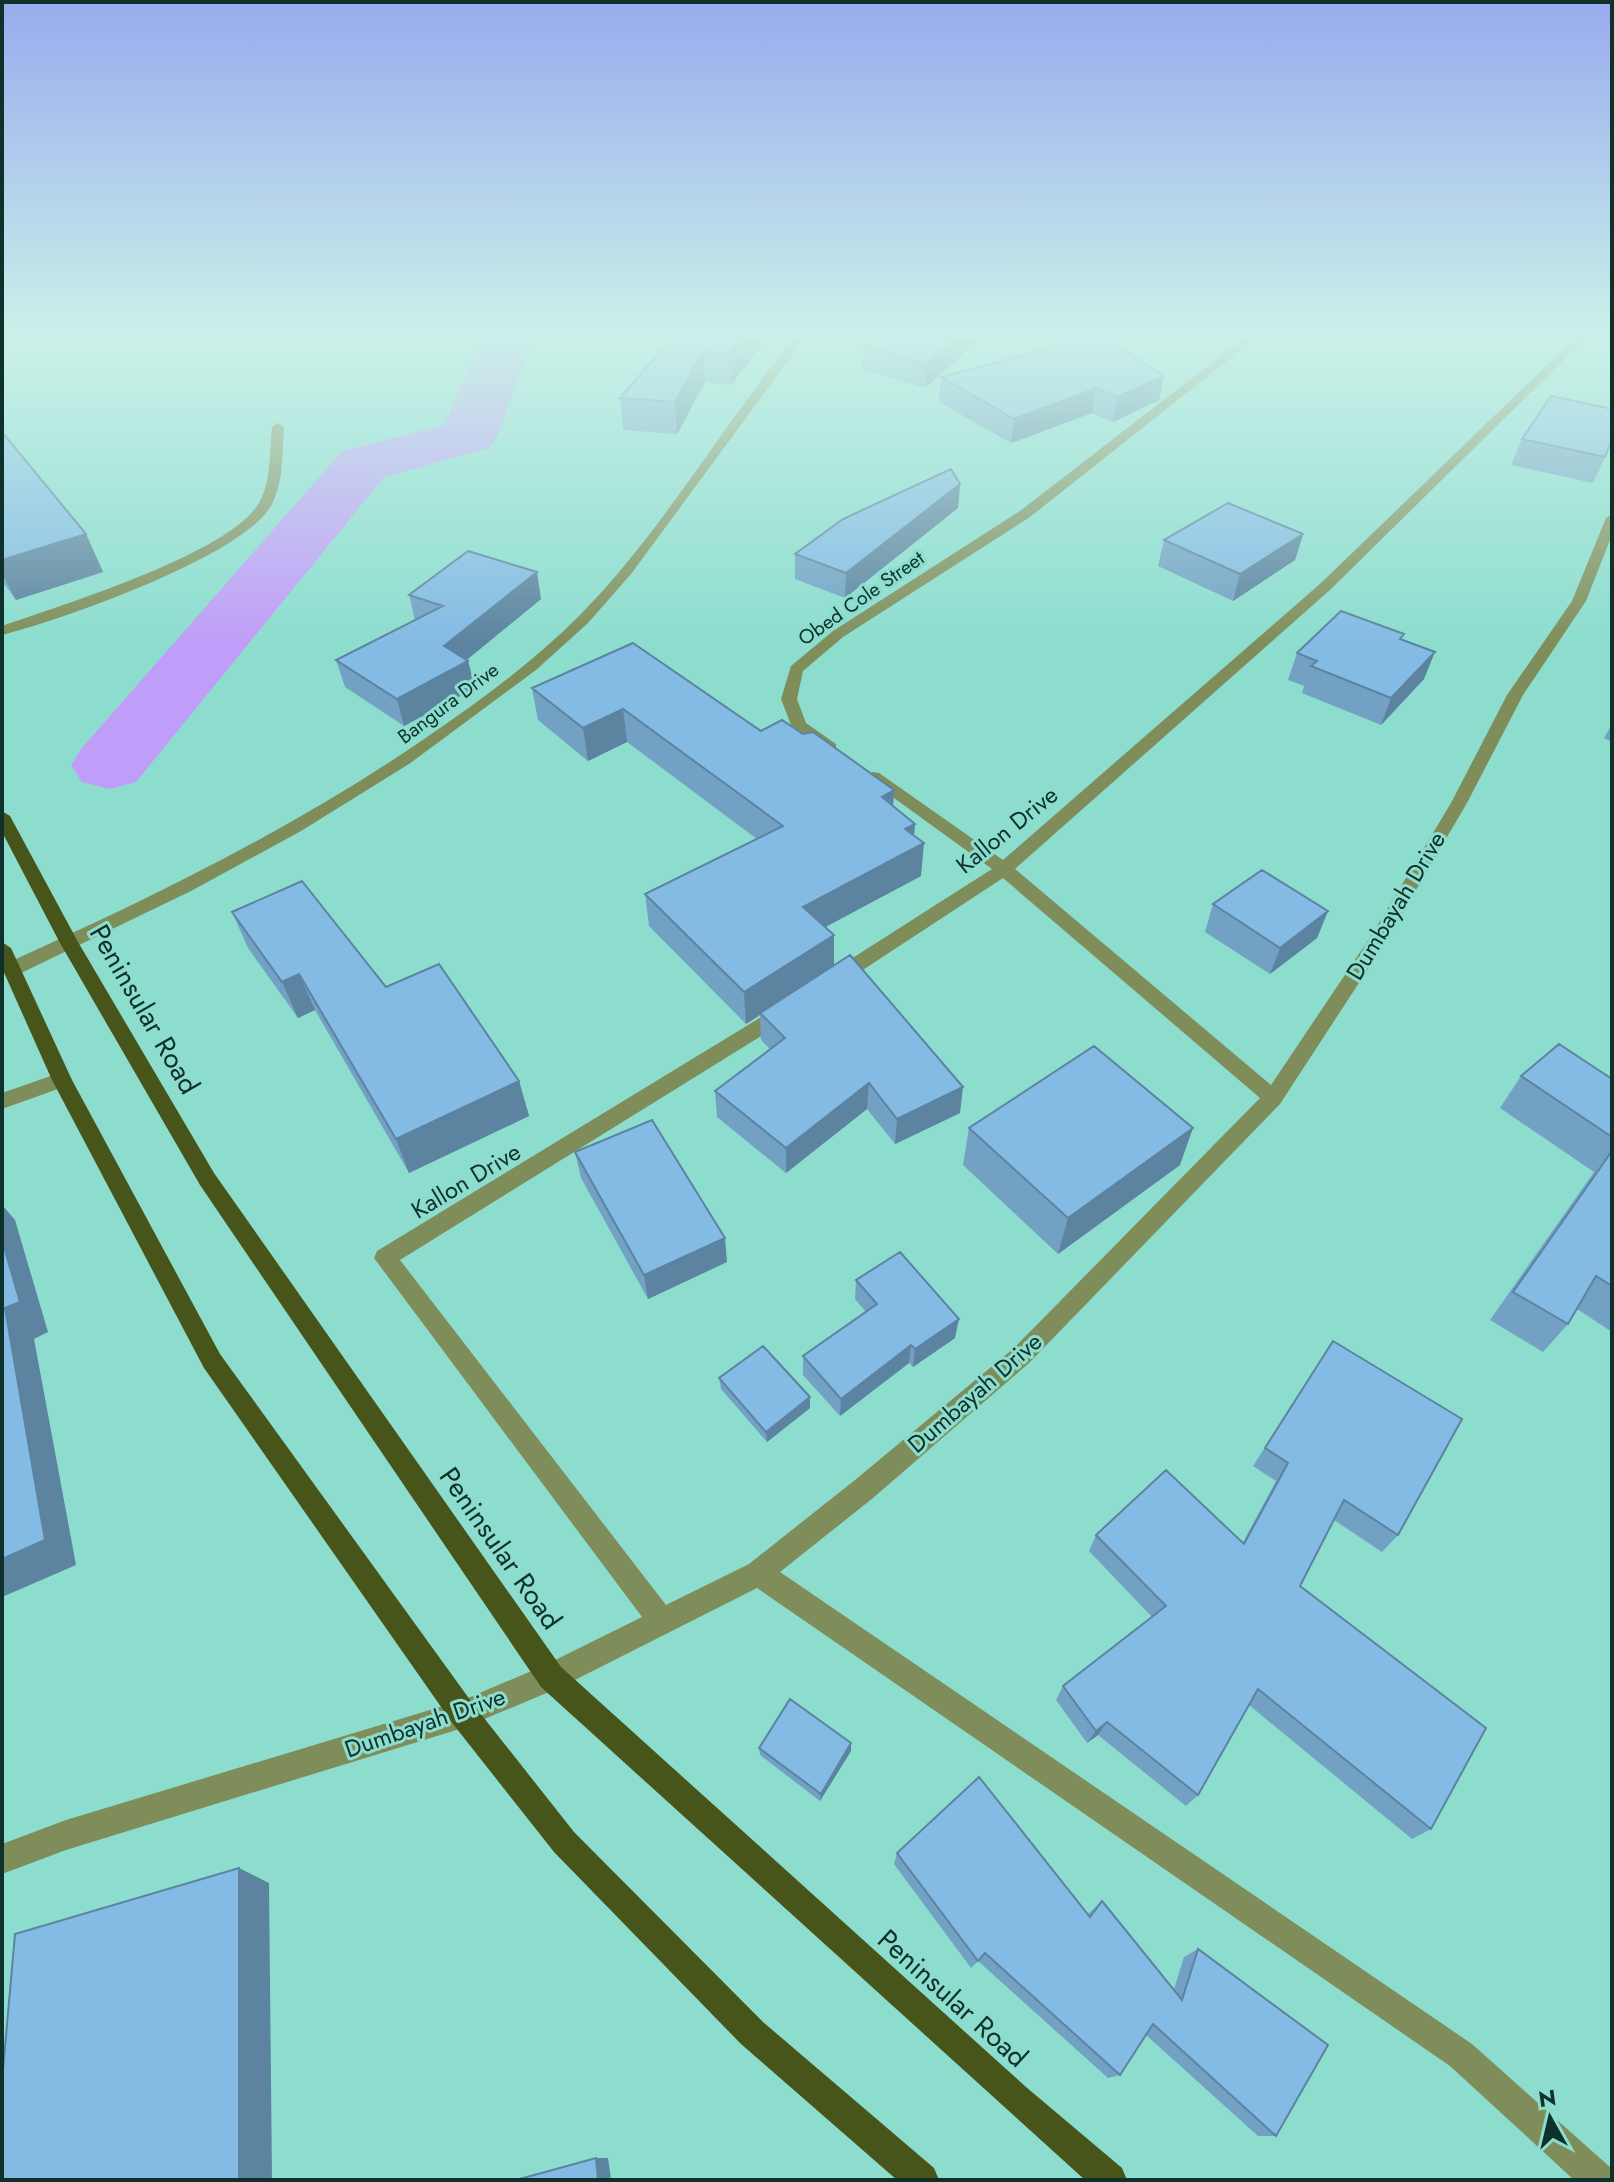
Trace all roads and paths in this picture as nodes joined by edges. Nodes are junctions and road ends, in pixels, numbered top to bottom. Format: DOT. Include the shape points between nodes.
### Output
graph roads {
  1 [pos="277,440"];
  2 [pos="721,440"];
  3 [pos="1120,440"];
  4 [pos="1476,440"];
  5 [pos="1612,518"];
  6 [pos="2,631"];
  7 [pos="2,816"];
  8 [pos="1004,869"];
  9 [pos="69,943"];
  10 [pos="7,958"];
  11 [pos="62,1080"];
  12 [pos="1273,1098"];
  13 [pos="2,1101"];
  14 [pos="758,1573"];
  15 [pos="662,1621"];
  16 [pos="551,1677"];
  17 [pos="463,1714"];
  18 [pos="2,1859"];
  19 [pos="922,2180"];
  20 [pos="1110,2180"];
  21 [pos="1599,2180"];
  1 -- 6 [label="street" via="264,508 234,534 202,554"];
  2 -- 9 [label="street, Bangura Drive" via="645,549 596,606 504,689 401,763 246,858"];
  3 -- 8 [label="street, Obed Cole Street" via="1025,514 838,634 796,669 789,699 799,725"];
  4 -- 8 [label="street, Kallon Drive" via="1326,586"];
  5 -- 12 [label="street, Dumbayah Drive" via="1579,601 1515,695 1377,941"];
  7 -- 9 [label="main road, Peninsular Road"];
  8 -- 12 [label="street, Obed Cole Street"];
  8 -- 15 [label="street, Kallon Drive" via="385,1258"];
  9 -- 10 [label="street, Bangura Drive"];
  9 -- 16 [label="main road, Peninsular Road" via="207,1179"];
  10 -- 11 [label="main road"];
  11 -- 13 [label="street"];
  11 -- 17 [label="main road" via="212,1361"];
  12 -- 14 [label="street, Dumbayah Drive" via="1022,1355"];
  14 -- 15 [label="street, Dumbayah Drive"];
  14 -- 21 [label="street" via="1461,2055"];
  15 -- 16 [label="street, Dumbayah Drive"];
  16 -- 17 [label="street, Dumbayah Drive"];
  16 -- 20 [label="main road, Peninsular Road"];
  17 -- 18 [label="street, Dumbayah Drive"];
  17 -- 19 [label="main road" via="564,1842 752,2033"];
}
